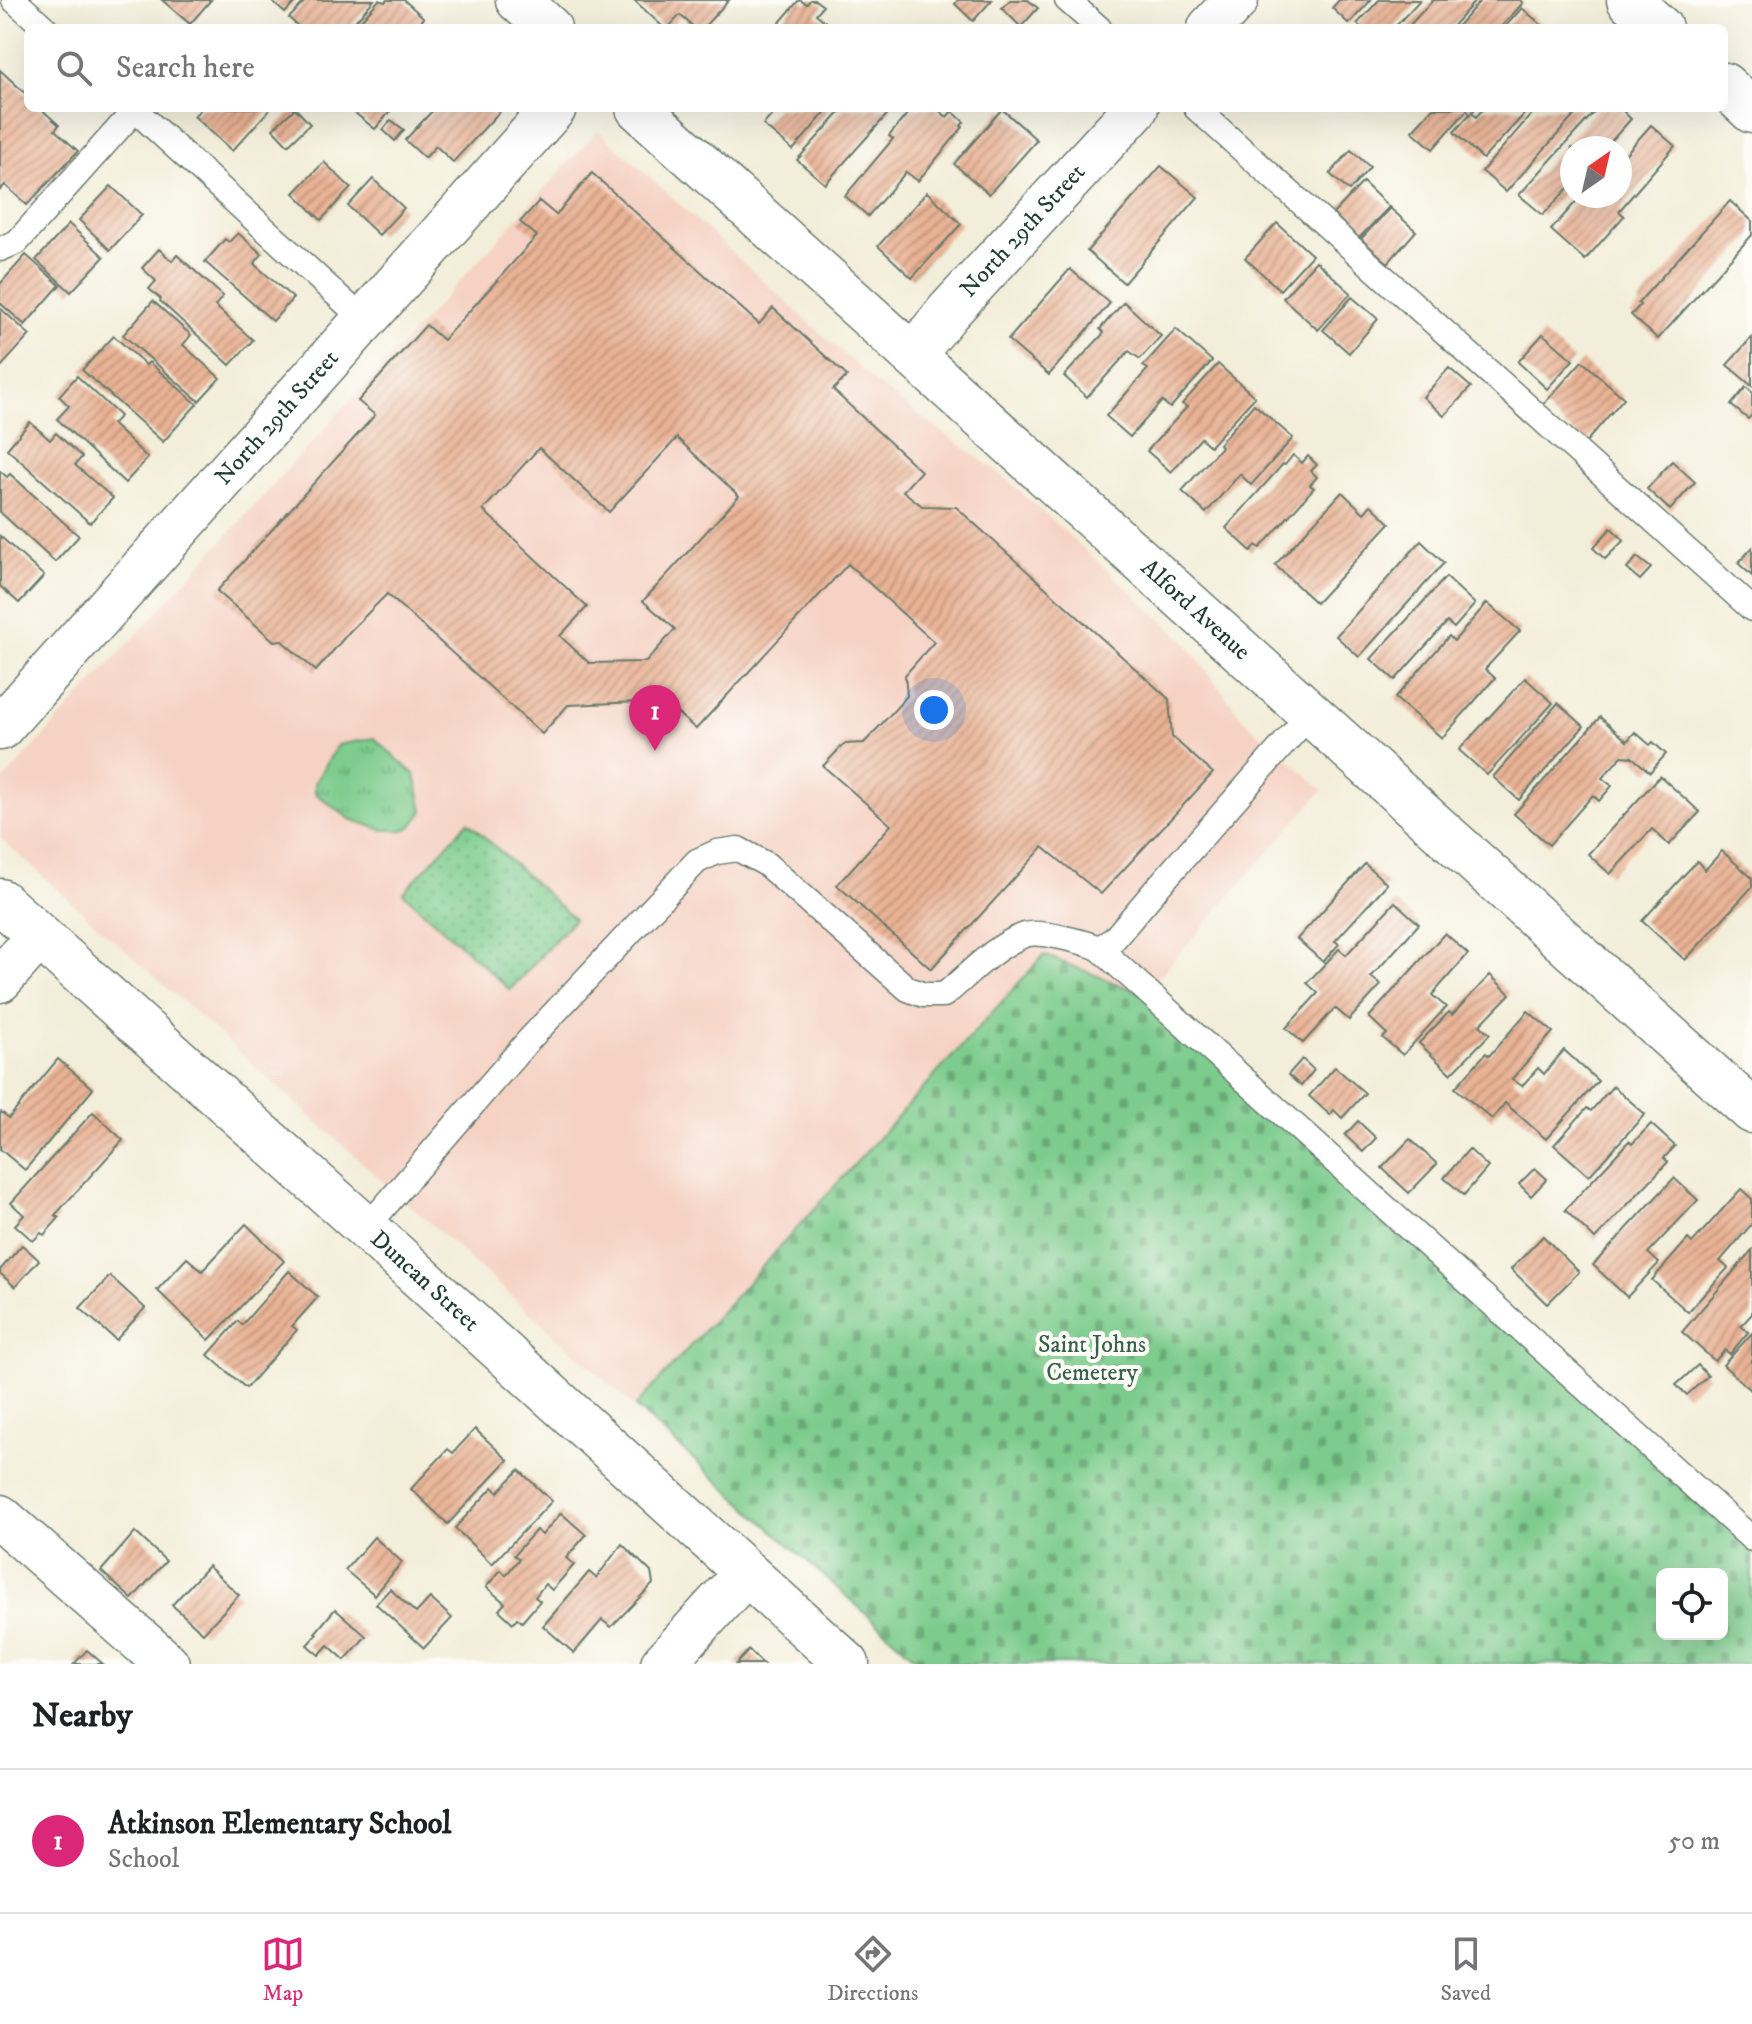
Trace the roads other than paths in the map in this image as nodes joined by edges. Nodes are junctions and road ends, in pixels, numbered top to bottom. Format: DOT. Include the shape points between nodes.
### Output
graph roads {
  1 [pos="14,0"];
  2 [pos="518,0"];
  3 [pos="1067,0"];
  4 [pos="1236,0"];
  5 [pos="1629,0"];
  6 [pos="41,24"];
  7 [pos="545,24"];
  8 [pos="1094,24"];
  9 [pos="1214,24"];
  10 [pos="1656,24"];
  11 [pos="1728,89"];
  12 [pos="1752,111"];
  13 [pos="131,112"];
  14 [pos="137,112"];
  15 [pos="550,112"];
  16 [pos="642,112"];
  17 [pos="1132,112"];
  18 [pos="1200,112"];
  19 [pos="0,249"];
  20 [pos="364,320"];
  21 [pos="913,355"];
  22 [pos="1752,609"];
  23 [pos="1311,713"];
  24 [pos="0,728"];
  25 [pos="0,901"];
  26 [pos="39,936"];
  27 [pos="1099,948"];
  28 [pos="0,980"];
  29 [pos="1752,1111"];
  30 [pos="366,1228"];
  31 [pos="0,1517"];
  32 [pos="1752,1539"];
  33 [pos="746,1573"];
  34 [pos="167,1664"];
  35 [pos="663,1664"];
  36 [pos="847,1664"];
  1 -- 6 [label="lane"];
  2 -- 7 [label="street"];
  3 -- 8 [label="lane"];
  4 -- 9 [label="street"];
  5 -- 10 [label="street"];
  11 -- 12 [label="street"];
  13 -- 19 [label="lane" via="17,242"];
  14 -- 20 [label="lane"];
  15 -- 20 [label="street, North 29th Street"];
  16 -- 21 [label="street, Alford Avenue"];
  17 -- 21 [label="street, North 29th Street"];
  18 -- 22 [label="lane"];
  20 -- 24 [label="street, North 29th Street"];
  21 -- 23 [label="street, Alford Avenue"];
  23 -- 27 [label="lane" via="1114,939"];
  23 -- 29 [label="street, Alford Avenue"];
  25 -- 26 [label="street, Duncan Street"];
  26 -- 28 [label="street"];
  26 -- 30 [label="street, Duncan Street"];
  27 -- 30 [label="lane" via="1077,939 1028,934 997,951 944,995 924,995 908,989 766,864 738,849 717,852 697,861 527,1042"];
  27 -- 32 [label="lane"];
  30 -- 33 [label="street, Duncan Street"];
  31 -- 34 [label="street"];
  33 -- 35 [label="street"];
  33 -- 36 [label="street, Duncan Street"];
}
